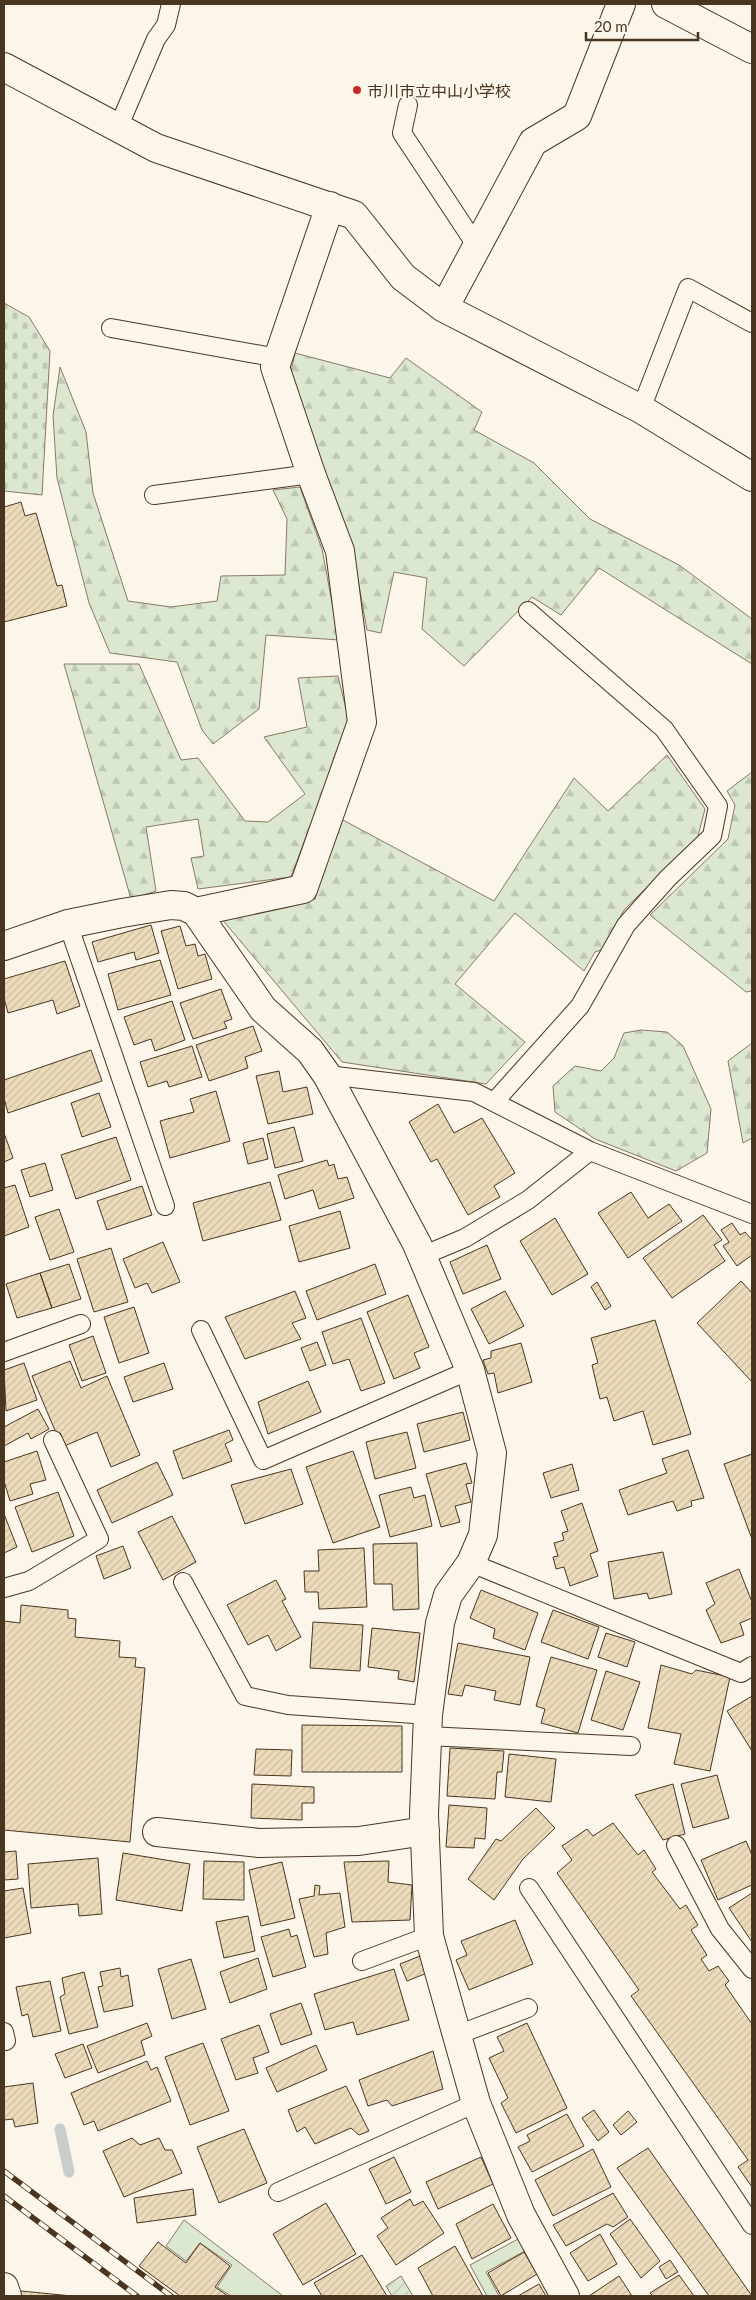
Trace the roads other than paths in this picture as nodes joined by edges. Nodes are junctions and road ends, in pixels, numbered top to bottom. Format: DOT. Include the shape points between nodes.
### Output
graph roads {
  1 [pos="171,4"];
  2 [pos="621,4"];
  3 [pos="666,4"];
  4 [pos="752,49"];
  5 [pos="4,67"];
  6 [pos="408,105"];
  7 [pos="118,128"];
  8 [pos="330,206"];
  9 [pos="476,245"];
  10 [pos="444,308"];
  11 [pos="752,323"];
  12 [pos="111,328"];
  13 [pos="278,358"];
  14 [pos="641,409"];
  15 [pos="311,474"];
  16 [pos="752,477"];
  17 [pos="154,495"];
  18 [pos="528,611"];
  19 [pos="196,912"];
  20 [pos="68,924"];
  21 [pos="4,946"];
  22 [pos="327,1075"];
  23 [pos="495,1101"];
  24 [pos="590,1151"];
  25 [pos="166,1206"];
  26 [pos="752,1214"];
  27 [pos="422,1256"];
  28 [pos="82,1324"];
  29 [pos="201,1330"];
  30 [pos="4,1352"];
  31 [pos="470,1370"];
  32 [pos="53,1440"];
  33 [pos="471,1563"];
  34 [pos="183,1582"];
  35 [pos="4,1588"];
  36 [pos="752,1666"];
  37 [pos="427,1726"];
  38 [pos="631,1746"];
  39 [pos="425,1831"];
  40 [pos="157,1832"];
  41 [pos="676,1845"];
  42 [pos="528,1888"];
  43 [pos="430,1936"];
  44 [pos="362,1961"];
  45 [pos="752,1969"];
  46 [pos="528,2008"];
  47 [pos="457,2035"];
  48 [pos="476,2103"];
  49 [pos="278,2192"];
  50 [pos="752,2225"];
  51 [pos="4,2287"];
  52 [pos="7,2296"];
  53 [pos="566,2296"];
  1 -- 7 [label="lane" via="166,25 156,39"];
  2 -- 9 [label="street" via="577,116 534,142"];
  3 -- 4 [label="street"];
  5 -- 7 [label="street"];
  6 -- 9 [label="lane" via="402,133"];
  7 -- 8 [label="street" via="156,148"];
  8 -- 10 [label="street" via="354,215 403,278"];
  8 -- 13 [label="street"];
  9 -- 10 [label="street"];
  10 -- 14 [label="street"];
  11 -- 14 [label="lane" via="688,288"];
  12 -- 13 [label="lane"];
  13 -- 15 [label="street" via="275,367"];
  14 -- 16 [label="street"];
  15 -- 17 [label="lane"];
  15 -- 19 [label="street" via="340,551 362,722 303,889"];
  18 -- 23 [label="lane" via="664,730 718,806 712,836 626,925 580,1006"];
  19 -- 20 [label="street" via="184,906 171,905"];
  19 -- 22 [label="street" via="263,1010 310,1051"];
  20 -- 21 [label="street"];
  20 -- 25 [label="lane"];
  22 -- 23 [label="lane" via="474,1092"];
  22 -- 27 [label="street"];
  23 -- 24 [label="lane" via="510,1112"];
  24 -- 26 [label="lane"];
  24 -- 27 [label="lane" via="528,1200 465,1238"];
  27 -- 31 [label="street"];
  28 -- 30 [label="lane"];
  29 -- 31 [label="lane" via="263,1460"];
  31 -- 33 [label="street" via="492,1452 483,1536"];
  32 -- 35 [label="lane" via="99,1539 29,1581"];
  33 -- 36 [label="lane" via="741,1673"];
  33 -- 37 [label="street" via="448,1595 440,1623"];
  34 -- 37 [label="lane" via="245,1696"];
  37 -- 38 [label="lane"];
  37 -- 39 [label="street"];
  39 -- 40 [label="street" via="359,1841 259,1843"];
  39 -- 43 [label="street"];
  41 -- 45 [label="lane" via="720,1928"];
  42 -- 50 [label="lane"];
  43 -- 44 [label="lane"];
  43 -- 47 [label="street"];
  46 -- 47 [label="lane"];
  47 -- 48 [label="street"];
  48 -- 49 [label="lane"];
  48 -- 53 [label="street" via="521,2215"];
  51 -- 52 [label="street"];
}
